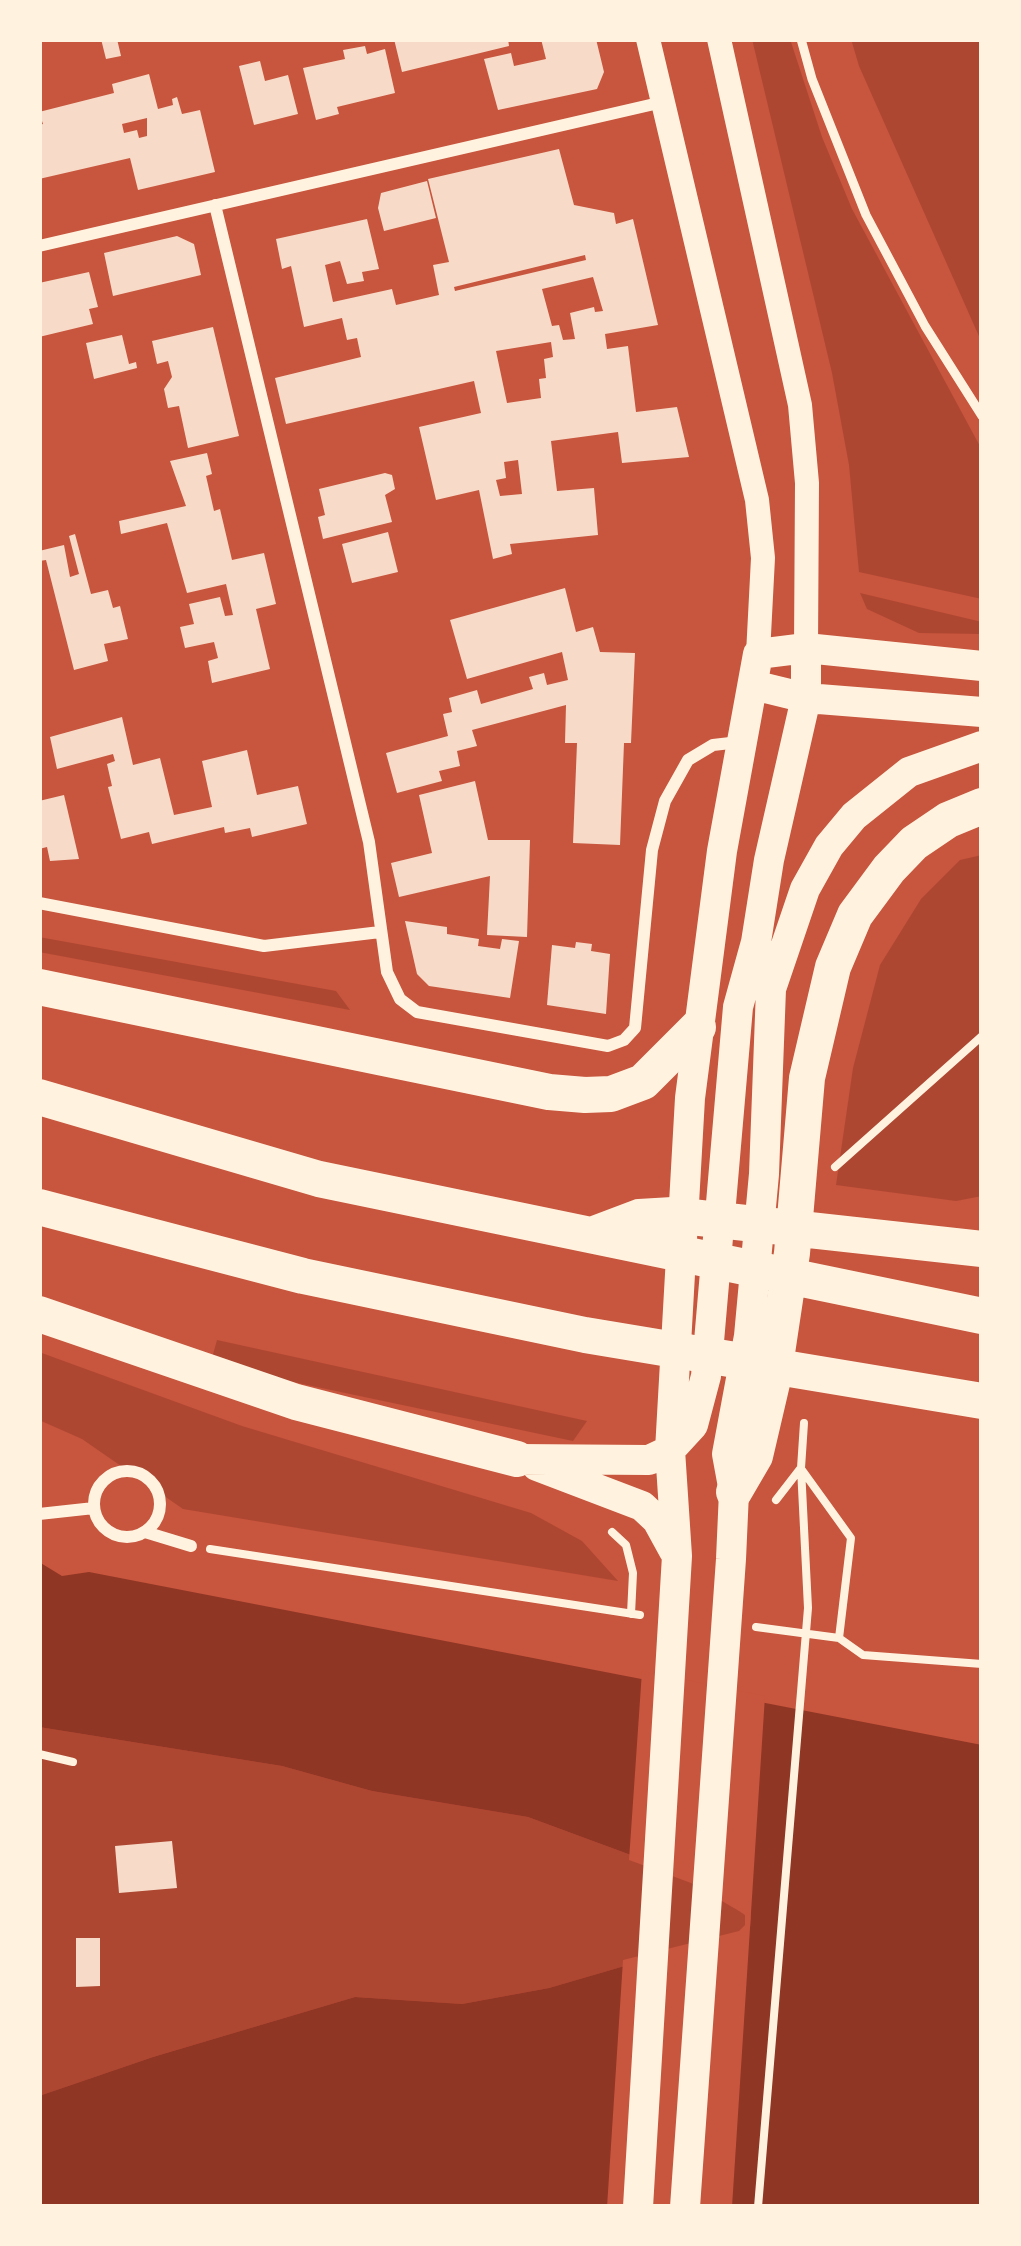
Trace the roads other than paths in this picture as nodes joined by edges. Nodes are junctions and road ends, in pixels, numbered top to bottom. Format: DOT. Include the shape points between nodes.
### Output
graph roads {
  1 [pos="648,39"];
  2 [pos="718,39"];
  3 [pos="802,39"];
  4 [pos="663,102"];
  5 [pos="215,205"];
  6 [pos="39,246"];
  7 [pos="982,416"];
  8 [pos="806,649"];
  9 [pos="982,665"];
  10 [pos="755,670"];
  11 [pos="806,698"];
  12 [pos="982,712"];
  13 [pos="742,742"];
  14 [pos="982,746"];
  15 [pos="982,806"];
  16 [pos="39,903"];
  17 [pos="380,932"];
  18 [pos="756,942"];
  19 [pos="39,987"];
  20 [pos="771,989"];
  21 [pos="698,1027"];
  22 [pos="39,1097"];
  23 [pos="796,1176"];
  24 [pos="39,1207"];
  25 [pos="594,1234"];
  26 [pos="982,1249"];
  27 [pos="39,1314"];
  28 [pos="982,1316"];
  29 [pos="982,1401"];
  30 [pos="670,1450"];
  31 [pos="518,1459"];
  32 [pos="734,1492"];
  33 [pos="94,1508"];
  34 [pos="39,1514"];
  35 [pos="145,1532"];
  36 [pos="191,1546"];
  37 [pos="677,1556"];
  38 [pos="638,2207"];
  39 [pos="685,2207"];
  1 -- 4 [label="main road"];
  2 -- 8 [label="main road" via="800,405"];
  3 -- 7 [label="lane" via="866,215"];
  4 -- 5 [label="street"];
  4 -- 10 [label="main road" via="757,500 764,558"];
  5 -- 6 [label="street"];
  5 -- 17 [label="street" via="368,842"];
  8 -- 9 [label="main road"];
  8 -- 10 [label="main road"];
  8 -- 11 [label="main road"];
  10 -- 11 [label="main road"];
  10 -- 13 [label="main road"];
  11 -- 12 [label="main road"];
  11 -- 18 [label="main road"];
  13 -- 17 [label="street" via="713,745 688,760 665,801 652,850 635,1028 624,1040 608,1046 417,1012 387,972"];
  13 -- 21 [label="main road"];
  14 -- 20 [label="main road" via="910,772 854,816 805,889"];
  15 -- 23 [label="highway" via="914,843 855,915 816,1027"];
  16 -- 17 [label="street" via="264,946"];
  18 -- 20 [label="main road"];
  18 -- 30 [label="main road" via="738,1007 704,1391 693,1426"];
  19 -- 21 [label="highway" via="585,1095 643,1082"];
  20 -- 23 [label="main road"];
  21 -- 30 [label="main road"];
  22 -- 25 [label="highway" via="319,1179"];
  23 -- 32 [label="highway" via="783,1321"];
  24 -- 29 [label="highway" via="303,1276 585,1335"];
  25 -- 26 [label="highway" via="639,1217 673,1215"];
  25 -- 28 [label="highway"];
  27 -- 31 [label="highway" via="296,1402"];
  30 -- 31 [label="main road" via="649,1460"];
  30 -- 37 [label="main road"];
  31 -- 37 [label="main road" via="642,1506"];
  32 -- 39 [label="main road"];
  33 -- 34 [label="street"];
  33 -- 35 [label="street" via="112,1534"];
  33 -- 35 [label="street" via="98,1488 114,1474 146,1478 160,1505"];
  35 -- 36 [label="street"];
  37 -- 38 [label="main road"];
}
